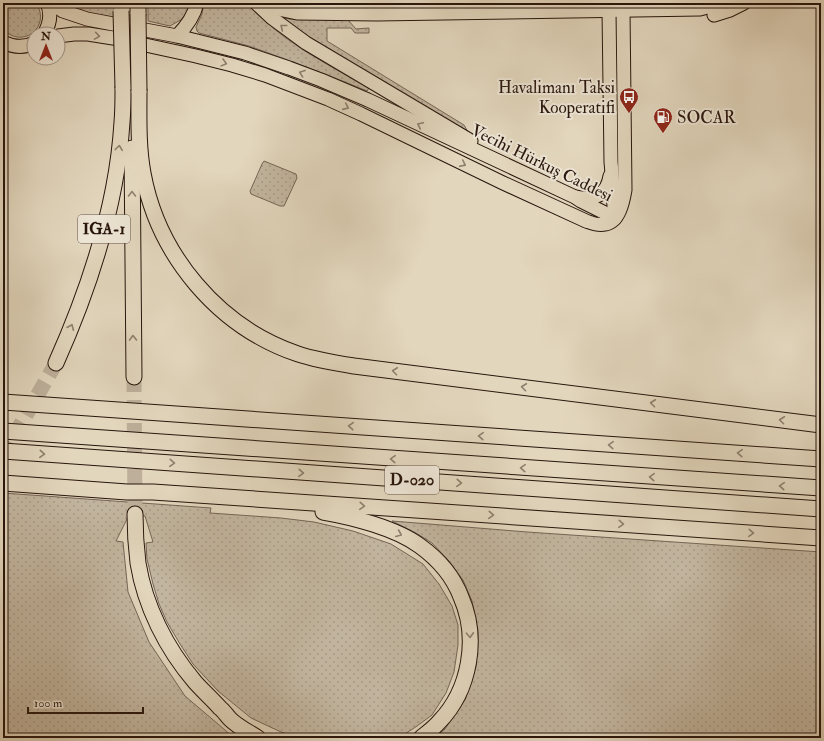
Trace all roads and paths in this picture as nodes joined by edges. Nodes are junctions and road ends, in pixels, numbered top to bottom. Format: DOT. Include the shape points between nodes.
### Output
graph roads {
  1 [pos="47,3"];
  2 [pos="51,3"];
  3 [pos="197,3"];
  4 [pos="256,3"];
  5 [pos="266,3"];
  6 [pos="723,3"];
  7 [pos="744,3"];
  8 [pos="130,8"];
  9 [pos="623,14"];
  10 [pos="609,15"];
  11 [pos="48,26"];
  12 [pos="66,35"];
  13 [pos="177,36"];
  14 [pos="3,42"];
  15 [pos="26,46"];
  16 [pos="131,89"];
  17 [pos="611,162"];
  18 [pos="507,165"];
  19 [pos="574,197"];
  20 [pos="615,218"];
  21 [pos="56,363"];
  22 [pos="134,377"];
  23 [pos="3,402"];
  24 [pos="821,425"];
  25 [pos="3,431"];
  26 [pos="3,451"];
  27 [pos="821,459"];
  28 [pos="3,483"];
  29 [pos="821,488"];
  30 [pos="127,492"];
  31 [pos="821,509"];
  32 [pos="135,514"];
  33 [pos="821,538"];
  34 [pos="220,708"];
  35 [pos="258,738"];
  36 [pos="271,738"];
  37 [pos="421,738"];
  1 -- 11 [label="main road" via="50,14"];
  2 -- 13 [label="main road, Vecihi Hürkuş Caddesi" via="63,11 87,19"];
  3 -- 13 [label="main road" via="190,21"];
  18 -- 4 [label="main road, one-way" via="482,147 306,43"];
  5 -- 10 [label="main road" via="278,9 297,13 377,14 390,22"];
  6 -- 9 [label="main road" via="700,9"];
  7 -- 9 [label="main road" via="701,17"];
  8 -- 16 [label="highway, IGA-1, bridge"];
  9 -- 10 [label="main road"];
  9 -- 20 [label="main road" via="624,198"];
  10 -- 17 [label="main road"];
  12 -- 20 [label="main road, Vecihi Hürkuş Caddesi, one-way" via="88,34 113,38 196,56 265,75 361,114 586,221 597,225 611,222"];
  18 -- 13 [label="main road, Vecihi Hürkuş Caddesi, one-way" via="321,80 246,53"];
  14 -- 15 [label="main road" via="18,47"];
  21 -- 16 [label="highway, IGA-1, one-way" via="91,276 105,227 117,168 122,121"];
  22 -- 16 [label="highway, one-way"];
  24 -- 16 [label="highway, one-way" via="354,366 310,358 277,346 225,314 195,283 170,248 157,222 144,180"];
  17 -- 19 [label="main road" via="609,179 604,191 594,198"];
  17 -- 20 [label="main road"];
  18 -- 19 [label="main road, Vecihi Hürkuş Caddesi"];
  19 -- 20 [label="main road, Vecihi Hürkuş Caddesi"];
  27 -- 23 [label="highway, one-way"];
  29 -- 25 [label="highway, D-020, one-way"];
  26 -- 31 [label="highway, D-020, one-way"];
  28 -- 30 [label="highway"];
  30 -- 33 [label="highway, one-way" via="161,492"];
  30 -- 37 [label="highway, one-way" via="142,496 303,509 341,515 404,536 430,554 440,563 461,597 468,620 470,648 465,677 454,701 440,722"];
  32 -- 34 [label="highway" via="136,549 141,576 159,628 182,666"];
  34 -- 35 [label="highway" via="231,720"];
  34 -- 36 [label="highway"];
}
